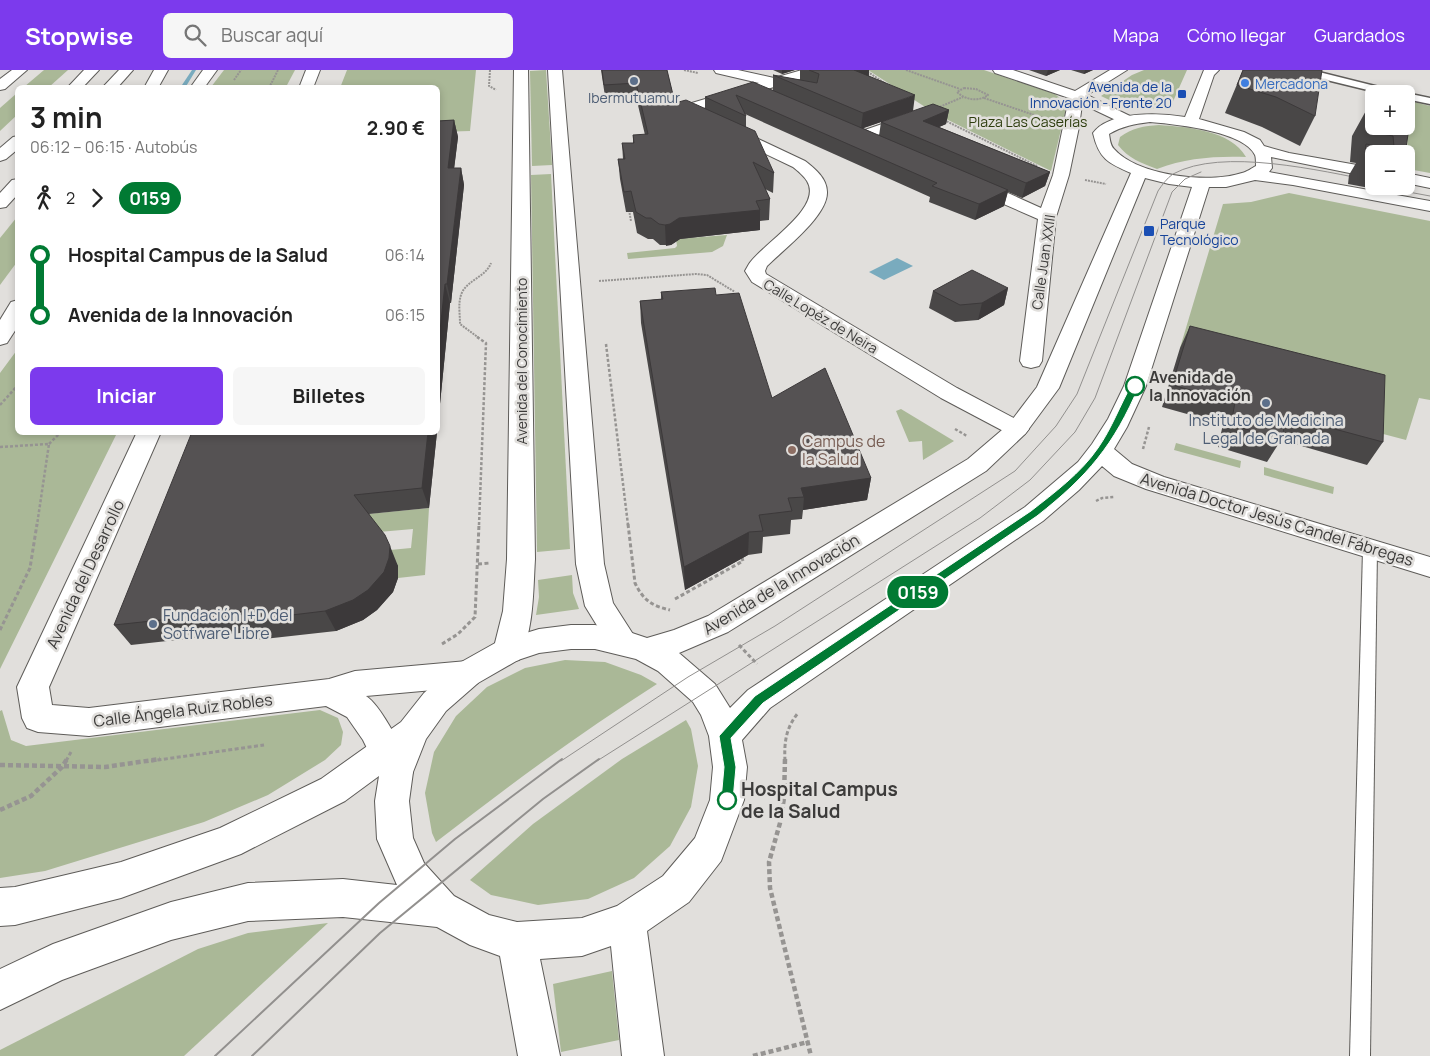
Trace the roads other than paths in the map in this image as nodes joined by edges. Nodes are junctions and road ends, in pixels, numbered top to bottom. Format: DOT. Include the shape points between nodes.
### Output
graph roads {
  1 [pos="20,70"];
  2 [pos="92,70"];
  3 [pos="126,70"];
  4 [pos="161,70"];
  5 [pos="210,70"];
  6 [pos="314,70"];
  7 [pos="521,70"];
  8 [pos="554,70"];
  9 [pos="725,70"];
  10 [pos="756,70"];
  11 [pos="816,70"];
  12 [pos="1000,70"];
  13 [pos="1120,70"];
  14 [pos="1212,70"];
  15 [pos="1298,70"];
  16 [pos="778,82"];
  17 [pos="77,85"];
  18 [pos="113,85"];
  19 [pos="154,85"];
  20 [pos="198,85"];
  21 [pos="307,85"];
  22 [pos="0,86"];
  23 [pos="1365,86"];
  24 [pos="753,89"];
  25 [pos="1077,96"];
  26 [pos="771,97"];
  27 [pos="1415,98"];
  28 [pos="1430,101"];
  29 [pos="926,112"];
  30 [pos="1128,120"];
  31 [pos="1191,121"];
  32 [pos="843,128"];
  33 [pos="861,136"];
  34 [pos="15,143"];
  35 [pos="879,144"];
  36 [pos="1259,150"];
  37 [pos="0,156"];
  38 [pos="1365,170"];
  39 [pos="1140,171"];
  40 [pos="1255,175"];
  41 [pos="959,178"];
  42 [pos="1415,180"];
  43 [pos="1430,182"];
  44 [pos="1202,183"];
  45 [pos="15,187"];
  46 [pos="0,203"];
  47 [pos="1430,206"];
  48 [pos="1047,217"];
  49 [pos="15,312"];
  50 [pos="15,324"];
  51 [pos="0,341"];
  52 [pos="1030,361"];
  53 [pos="1017,429"];
  54 [pos="148,435"];
  55 [pos="1100,451"];
  56 [pos="1370,549"];
  57 [pos="1430,567"];
  58 [pos="635,646"];
  59 [pos="508,651"];
  60 [pos="467,674"];
  61 [pos="328,692"];
  62 [pos="38,718"];
  63 [pos="725,736"];
  64 [pos="391,762"];
  65 [pos="0,907"];
  66 [pos="441,909"];
  67 [pos="627,922"];
  68 [pos="517,942"];
  69 [pos="53,964"];
  70 [pos="0,990"];
  71 [pos="0,1008"];
  72 [pos="538,1056"];
  73 [pos="643,1056"];
  74 [pos="1360,1056"];
  1 -- 22 [label="main road"];
  2 -- 17 [label="main road"];
  3 -- 18 [label="main road"];
  4 -- 19 [label="main road"];
  5 -- 20 [label="main road"];
  6 -- 21 [label="main road"];
  7 -- 59 [label="main road, Avenida del Conocimiento" via="521,559 517,611"];
  8 -- 58 [label="main road" via="590,564 600,606"];
  9 -- 16 [label="main road"];
  10 -- 16 [label="main road"];
  11 -- 16 [label="main road"];
  12 -- 25 [label="main road"];
  13 -- 25 [label="main road"];
  14 -- 31 [label="main road"];
  15 -- 23 [label="street"];
  16 -- 24 [label="main road"];
  24 -- 26 [label="main road"];
  24 -- 53 [label="main road, Calle Lopéz de Neira" via="690,108 689,112 799,164 819,188 818,203 811,213 758,264 755,271 759,278 949,393"];
  25 -- 30 [label="main road"];
  25 -- 48 [label="main road, Calle Juan XXIII" via="1062,175"];
  27 -- 28 [label="street"];
  29 -- 33 [label="main road"];
  30 -- 31 [label="main road"];
  30 -- 39 [label="main road" via="1110,125 1101,133 1099,142 1112,157"];
  31 -- 36 [label="main road" via="1238,135"];
  32 -- 33 [label="main road"];
  33 -- 35 [label="main road"];
  34 -- 37 [label="main road"];
  36 -- 38 [label="main road"];
  36 -- 40 [label="main road" via="1265,163"];
  39 -- 44 [label="main road" via="1167,179"];
  39 -- 53 [label="main road, Avenida de la Innovación" via="1048,388"];
  40 -- 44 [label="main road" via="1234,181"];
  40 -- 47 [label="main road"];
  41 -- 48 [label="main road"];
  42 -- 43 [label="main road"];
  44 -- 55 [label="main road" via="1135,386"];
  45 -- 46 [label="main road"];
  48 -- 52 [label="main road, Calle Juan XXIII"];
  49 -- 51 [label="main road"];
  50 -- 51 [label="main road"];
  53 -- 58 [label="main road, Avenida de la Innovación" via="977,465 718,624 681,640"];
  54 -- 62 [label="main road, Avenida del Desarrollo" via="33,687"];
  55 -- 56 [label="main road, Avenida Doctor Jesús Candel Fábregas" via="1123,470 1155,484"];
  55 -- 63 [label="main road" via="1064,490 1034,514 759,699"];
  56 -- 57 [label="main road, Avenida Doctor Jesús Candel Fábregas"];
  56 -- 74 [label="lane"];
  58 -- 59 [label="main road" via="595,637 571,637 540,641"];
  58 -- 63 [label="main road" via="669,662 704,693"];
  59 -- 60 [label="main road"];
  60 -- 61 [label="main road, Calle Ángela Ruiz Robles" via="355,684"];
  60 -- 64 [label="main road" via="435,702"];
  61 -- 62 [label="main road, Calle Ángela Ruiz Robles" via="90,722"];
  61 -- 64 [label="main road" via="358,707"];
  63 -- 67 [label="main road" via="730,767 727,800 708,849 676,889"];
  64 -- 65 [label="main road" via="228,842 121,880"];
  64 -- 66 [label="main road" via="395,839 411,876"];
  66 -- 68 [label="main road" via="483,932"];
  66 -- 69 [label="main road" via="343,898 248,902 171,921"];
  67 -- 68 [label="main road" via="582,937"];
  67 -- 73 [label="main road"];
  68 -- 72 [label="main road"];
  69 -- 70 [label="main road"];
  69 -- 71 [label="main road"];
}
